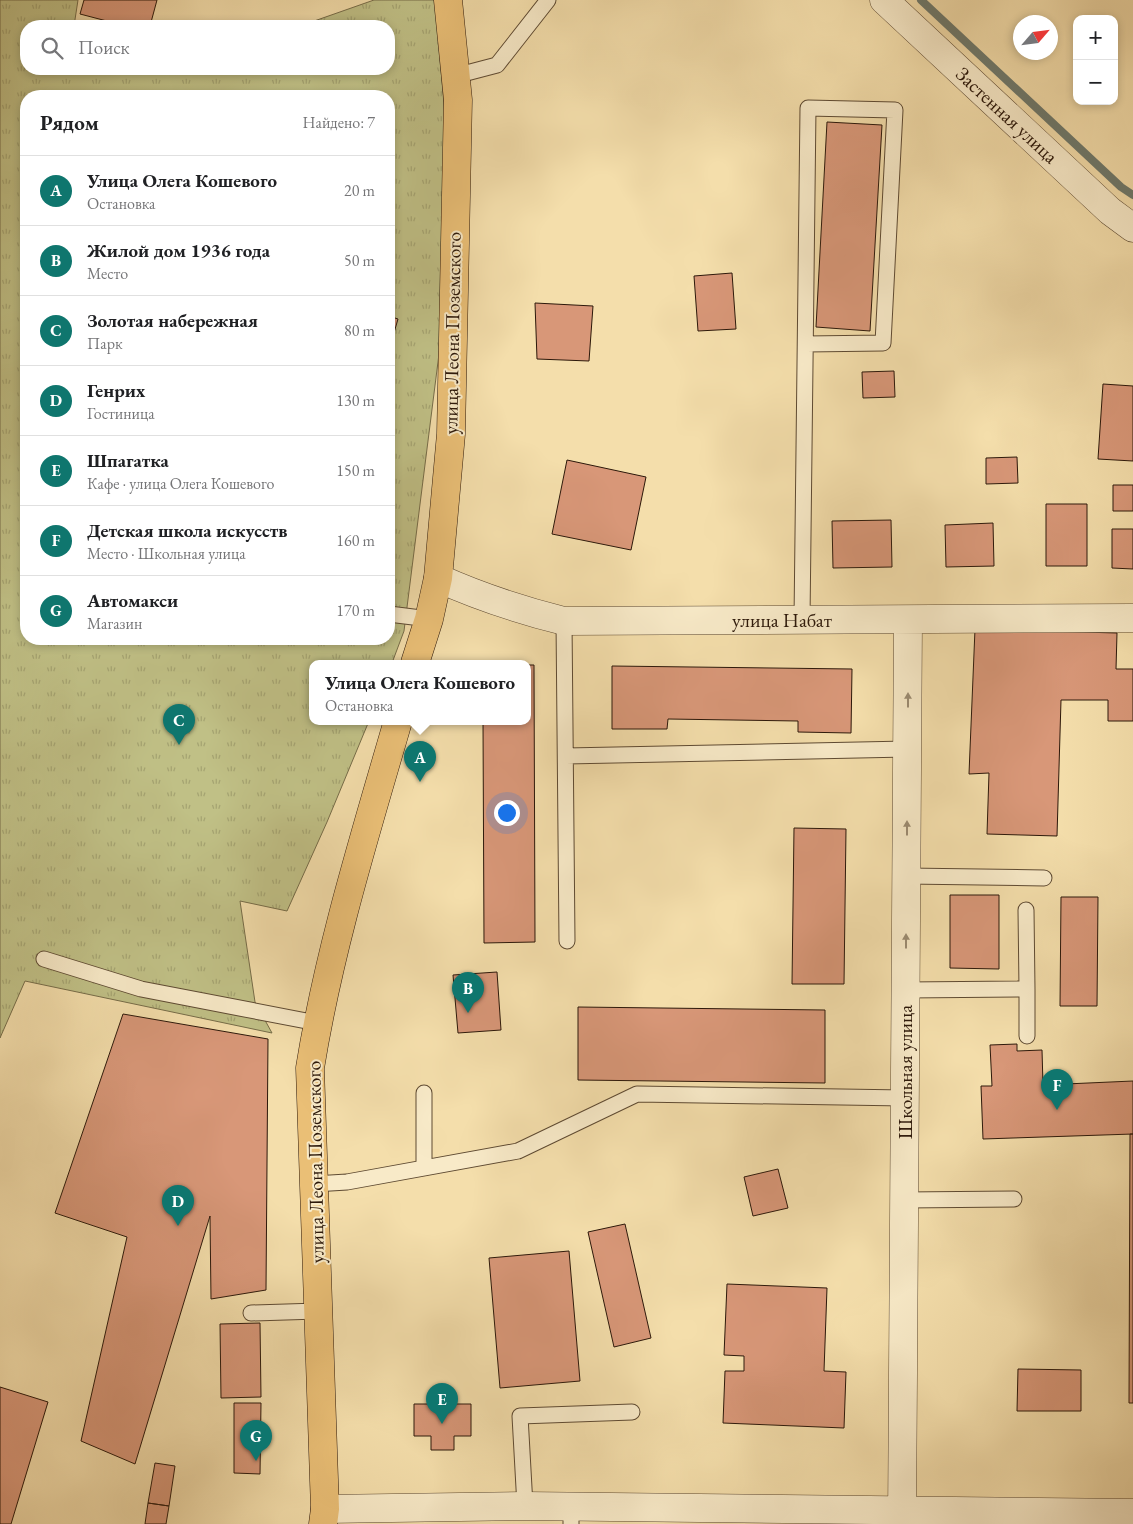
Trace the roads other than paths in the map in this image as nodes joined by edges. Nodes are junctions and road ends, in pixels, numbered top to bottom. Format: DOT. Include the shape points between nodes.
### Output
graph roads {
  1 [pos="448,0"];
  2 [pos="548,0"];
  3 [pos="884,0"];
  4 [pos="455,76"];
  5 [pos="1133,228"];
  6 [pos="806,344"];
  7 [pos="438,578"];
  8 [pos="395,615"];
  9 [pos="1133,618"];
  10 [pos="429,619"];
  11 [pos="564,620"];
  12 [pos="802,620"];
  13 [pos="908,620"];
  14 [pos="415,660"];
  15 [pos="397,725"];
  16 [pos="907,749"];
  17 [pos="566,756"];
  18 [pos="906,876"];
  19 [pos="1044,878"];
  20 [pos="1026,910"];
  21 [pos="567,941"];
  22 [pos="44,959"];
  23 [pos="1027,989"];
  24 [pos="906,990"];
  25 [pos="317,1022"];
  26 [pos="1027,1036"];
  27 [pos="424,1093"];
  28 [pos="905,1098"];
  29 [pos="424,1168"];
  30 [pos="314,1184"];
  31 [pos="1014,1198"];
  32 [pos="904,1200"];
  33 [pos="318,1311"];
  34 [pos="251,1313"];
  35 [pos="632,1412"];
  36 [pos="525,1506"];
  37 [pos="1133,1513"];
  38 [pos="571,1515"];
  39 [pos="902,1516"];
  40 [pos="324,1517"];
  1 -- 4 [label="main road, улица Леона Поземского"];
  2 -- 4 [label="lane" via="497,65"];
  3 -- 5 [label="street, Застенная улица" via="1110,211"];
  4 -- 7 [label="main road, улица Леона Поземского" via="451,434"];
  6 -- 6 [label="lane" via="808,108 895,110 883,343"];
  6 -- 12 [label="lane"];
  7 -- 10 [label="main road, улица Леона Поземского"];
  7 -- 11 [label="street, улица Набат" via="510,607"];
  8 -- 10 [label="lane"];
  9 -- 13 [label="street, улица Набат"];
  10 -- 14 [label="main road, улица Леона Поземского"];
  11 -- 12 [label="street, улица Набат"];
  11 -- 17 [label="lane"];
  12 -- 13 [label="street, улица Набат"];
  16 -- 13 [label="street, Школьная улица, one-way"];
  15 -- 25 [label="main road, улица Леона Поземского" via="350,885"];
  16 -- 17 [label="lane"];
  18 -- 16 [label="street, Школьная улица, one-way"];
  17 -- 21 [label="lane"];
  18 -- 19 [label="lane"];
  24 -- 18 [label="street, Школьная улица, one-way"];
  20 -- 23 [label="lane"];
  22 -- 25 [label="lane" via="141,989"];
  23 -- 24 [label="lane"];
  23 -- 26 [label="lane"];
  24 -- 28 [label="street, Школьная улица"];
  25 -- 30 [label="main road, улица Леона Поземского" via="310,1068"];
  27 -- 29 [label="lane"];
  28 -- 29 [label="lane" via="637,1094 518,1151"];
  28 -- 32 [label="street, Школьная улица"];
  29 -- 30 [label="lane" via="347,1182"];
  30 -- 33 [label="main road, улица Леона Поземского"];
  31 -- 32 [label="lane"];
  32 -- 39 [label="street, Школьная улица"];
  33 -- 34 [label="lane"];
  33 -- 40 [label="main road, улица Леона Поземского"];
  35 -- 36 [label="lane" via="520,1416"];
  36 -- 38 [label="street"];
  36 -- 40 [label="street"];
  37 -- 39 [label="street"];
  38 -- 39 [label="street"];
}
